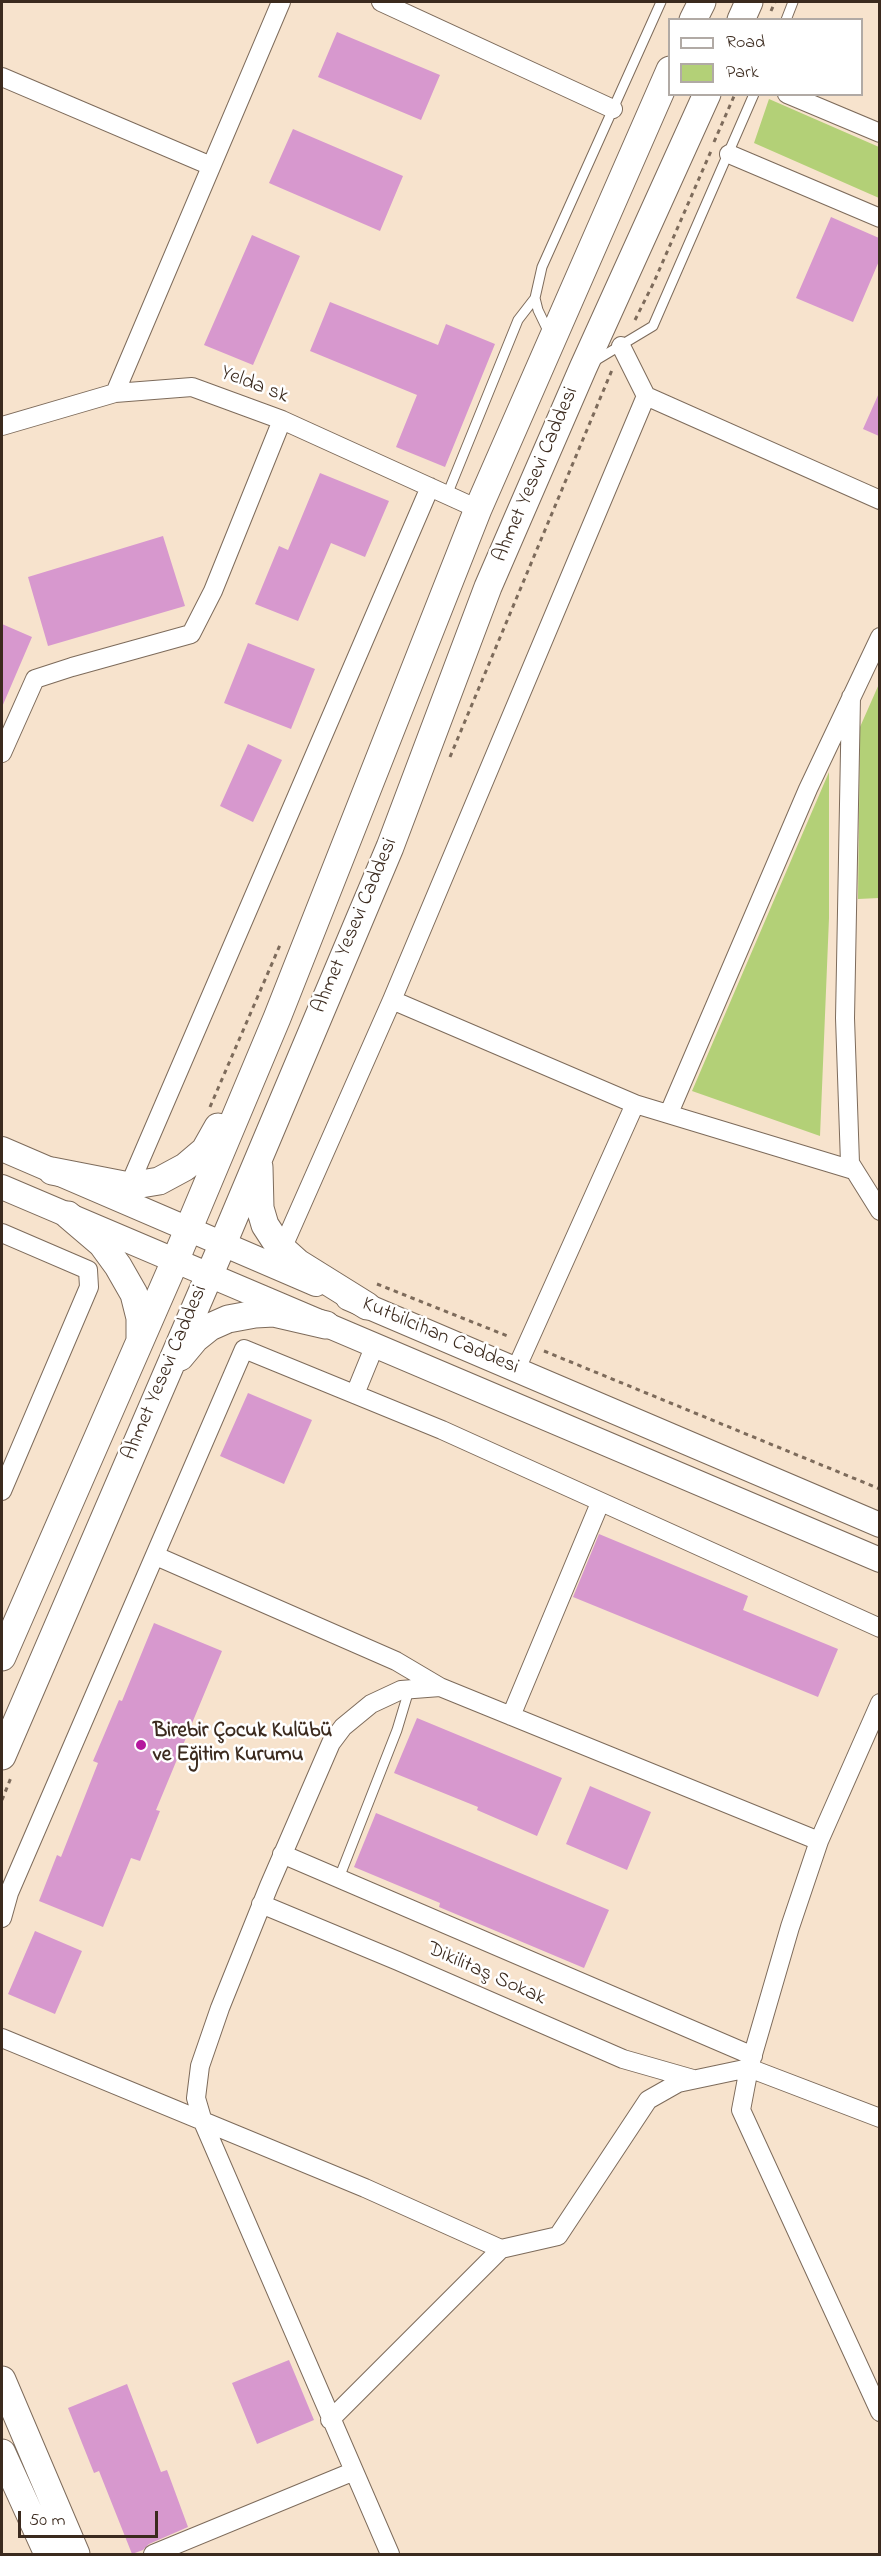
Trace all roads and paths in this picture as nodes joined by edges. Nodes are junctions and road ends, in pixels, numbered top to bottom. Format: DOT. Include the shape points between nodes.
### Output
graph roads {
  1 [pos="280,2"];
  2 [pos="381,2"];
  3 [pos="661,2"];
  4 [pos="702,2"];
  5 [pos="749,2"];
  6 [pos="793,2"];
  7 [pos="694,18"];
  8 [pos="742,18"];
  9 [pos="787,18"];
  10 [pos="668,72"];
  11 [pos="2,77"];
  12 [pos="706,96"];
  13 [pos="734,96"];
  14 [pos="753,96"];
  15 [pos="791,96"];
  16 [pos="612,109"];
  17 [pos="879,133"];
  18 [pos="729,154"];
  19 [pos="211,166"];
  20 [pos="879,218"];
  21 [pos="535,298"];
  22 [pos="552,339"];
  23 [pos="621,346"];
  24 [pos="583,368"];
  25 [pos="116,393"];
  26 [pos="646,396"];
  27 [pos="282,420"];
  28 [pos="2,426"];
  29 [pos="430,487"];
  30 [pos="447,495"];
  31 [pos="879,500"];
  32 [pos="478,509"];
  33 [pos="879,637"];
  34 [pos="851,697"];
  35 [pos="2,753"];
  36 [pos="447,764"];
  37 [pos="392,1000"];
  38 [pos="277,1018"];
  39 [pos="635,1104"];
  40 [pos="669,1113"];
  41 [pos="2,1149"];
  42 [pos="259,1156"];
  43 [pos="854,1170"];
  44 [pos="52,1172"];
  45 [pos="129,1186"];
  46 [pos="2,1187"];
  47 [pos="879,1211"];
  48 [pos="68,1215"];
  49 [pos="187,1230"];
  50 [pos="2,1233"];
  51 [pos="222,1244"];
  52 [pos="282,1249"];
  53 [pos="175,1261"];
  54 [pos="208,1275"];
  55 [pos="368,1293"];
  56 [pos="326,1325"];
  57 [pos="140,1342"];
  58 [pos="527,1344"];
  59 [pos="375,1345"];
  60 [pos="516,1370"];
  61 [pos="165,1374"];
  62 [pos="355,1394"];
  63 [pos="879,1489"];
  64 [pos="2,1491"];
  65 [pos="600,1503"];
  66 [pos="879,1525"];
  67 [pos="156,1556"];
  68 [pos="879,1560"];
  69 [pos="879,1628"];
  70 [pos="2,1657"];
  71 [pos="440,1687"];
  72 [pos="409,1690"];
  73 [pos="879,1703"];
  74 [pos="511,1716"];
  75 [pos="2,1756"];
  76 [pos="819,1841"];
  77 [pos="282,1854"];
  78 [pos="339,1878"];
  79 [pos="261,1904"];
  80 [pos="2,1918"];
  81 [pos="2,2038"];
  82 [pos="751,2062"];
  83 [pos="696,2079"];
  84 [pos="879,2118"];
  85 [pos="203,2122"];
  86 [pos="501,2249"];
  87 [pos="2,2380"];
  88 [pos="879,2412"];
  89 [pos="330,2420"];
  90 [pos="2,2453"];
  91 [pos="352,2472"];
  92 [pos="48,2554"];
  93 [pos="76,2554"];
  94 [pos="153,2554"];
  95 [pos="390,2554"];
  1 -- 19 [label="street"];
  2 -- 16 [label="street"];
  3 -- 16 [label="lane"];
  4 -- 7 [label="main road"];
  5 -- 8 [label="main road"];
  6 -- 9 [label="lane"];
  10 -- 22 [label="main road, Ahmet Yesevi Caddesi"];
  11 -- 19 [label="street"];
  12 -- 24 [label="main road, Ahmet Yesevi Caddesi"];
  13 -- 23 [label="path" via="654,282"];
  14 -- 18 [label="lane"];
  15 -- 17 [label="street"];
  16 -- 21 [label="lane" via="542,267"];
  18 -- 20 [label="street"];
  18 -- 23 [label="lane" via="653,326"];
  19 -- 25 [label="street"];
  21 -- 22 [label="lane"];
  21 -- 30 [label="lane" via="518,320"];
  22 -- 32 [label="main road, Ahmet Yesevi Caddesi"];
  23 -- 24 [label="lane"];
  23 -- 26 [label="street"];
  23 -- 36 [label="path"];
  24 -- 42 [label="main road, Ahmet Yesevi Caddesi" via="488,586 390,847"];
  25 -- 27 [label="street, Yelda sk" via="192,387"];
  25 -- 28 [label="street, Yelda sk"];
  26 -- 31 [label="street"];
  26 -- 37 [label="street"];
  27 -- 29 [label="street, Yelda sk"];
  27 -- 35 [label="street" via="213,591 191,634 35,679"];
  29 -- 30 [label="street, Yelda sk"];
  29 -- 45 [label="street"];
  30 -- 32 [label="street, Yelda sk"];
  32 -- 38 [label="main road, Ahmet Yesevi Caddesi"];
  33 -- 34 [label="street"];
  34 -- 40 [label="street"];
  34 -- 43 [label="street" via="845,1018 849,1163"];
  37 -- 39 [label="street"];
  37 -- 52 [label="street"];
  38 -- 45 [label="main road" via="205,1150 159,1181"];
  38 -- 49 [label="main road, Ahmet Yesevi Caddesi"];
  39 -- 40 [label="street"];
  39 -- 58 [label="street"];
  40 -- 43 [label="street"];
  41 -- 44 [label="street, Kutbilcihan Caddesi"];
  42 -- 51 [label="main road, Ahmet Yesevi Caddesi"];
  42 -- 52 [label="main road" via="261,1209 265,1225"];
  43 -- 47 [label="street"];
  44 -- 45 [label="main road"];
  44 -- 49 [label="street, Kutbilcihan Caddesi"];
  46 -- 48 [label="street, Kutbilcihan Caddesi"];
  48 -- 53 [label="street, Kutbilcihan Caddesi"];
  48 -- 57 [label="main road" via="102,1244 134,1294"];
  49 -- 51 [label="street, Kutbilcihan Caddesi"];
  49 -- 53 [label="main road, Ahmet Yesevi Caddesi"];
  50 -- 64 [label="street" via="88,1270 89,1287"];
  51 -- 54 [label="main road, Ahmet Yesevi Caddesi"];
  51 -- 55 [label="street, Kutbilcihan Caddesi"];
  52 -- 55 [label="main road" via="298,1263"];
  53 -- 54 [label="street, Kutbilcihan Caddesi"];
  53 -- 57 [label="main road, Ahmet Yesevi Caddesi"];
  54 -- 56 [label="street, Kutbilcihan Caddesi"];
  54 -- 61 [label="main road, Ahmet Yesevi Caddesi"];
  55 -- 58 [label="path"];
  55 -- 60 [label="street, Kutbilcihan Caddesi"];
  56 -- 59 [label="street, Kutbilcihan Caddesi"];
  56 -- 61 [label="main road" via="274,1313 228,1319 195,1339"];
  57 -- 70 [label="main road, Ahmet Yesevi Caddesi"];
  58 -- 60 [label="street"];
  58 -- 63 [label="path"];
  59 -- 62 [label="street"];
  59 -- 68 [label="street, Kutbilcihan Caddesi"];
  60 -- 66 [label="street, Kutbilcihan Caddesi"];
  61 -- 75 [label="main road, Ahmet Yesevi Caddesi"];
  62 -- 65 [label="street"];
  62 -- 67 [label="street" via="244,1348"];
  65 -- 69 [label="street"];
  65 -- 74 [label="street"];
  67 -- 71 [label="street" via="396,1661"];
  67 -- 80 [label="street" via="9,1893"];
  71 -- 72 [label="street"];
  71 -- 74 [label="street"];
  72 -- 77 [label="street" via="371,1704 343,1727 331,1743"];
  72 -- 78 [label="lane" via="398,1730"];
  73 -- 76 [label="street"];
  74 -- 76 [label="street"];
  76 -- 82 [label="street"];
  77 -- 78 [label="street"];
  77 -- 79 [label="street"];
  78 -- 82 [label="street"];
  79 -- 83 [label="street, Dikilitaş Sokak" via="623,2059"];
  79 -- 85 [label="street" via="200,2066 196,2098"];
  81 -- 85 [label="street"];
  82 -- 83 [label="street"];
  82 -- 84 [label="street"];
  82 -- 88 [label="street" via="741,2110"];
  83 -- 86 [label="street" via="678,2083 648,2100 558,2236"];
  85 -- 86 [label="street"];
  85 -- 89 [label="street"];
  86 -- 89 [label="street"];
  87 -- 93 [label="main road"];
  89 -- 91 [label="street"];
  90 -- 92 [label="main road"];
  91 -- 94 [label="street"];
  91 -- 95 [label="street"];
}
